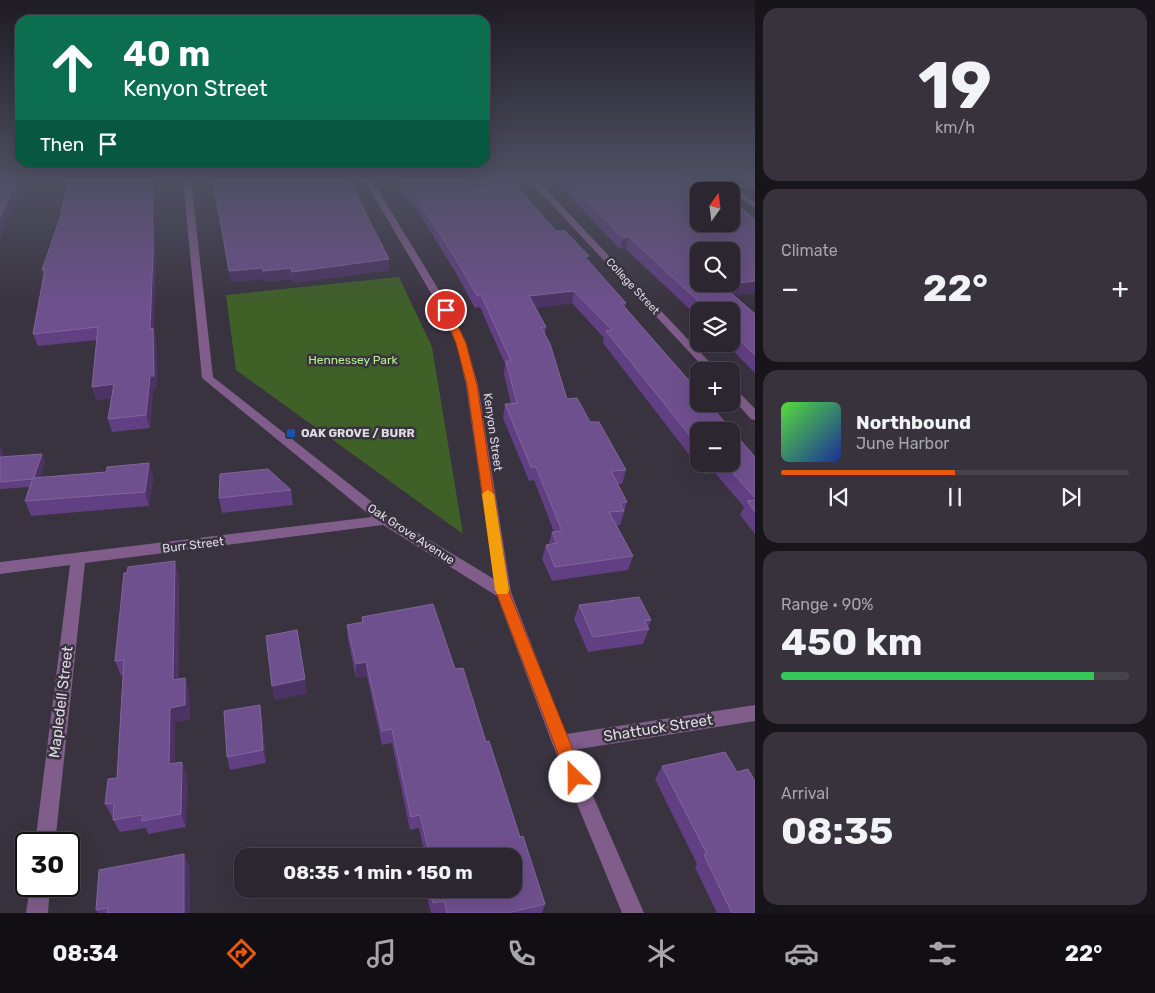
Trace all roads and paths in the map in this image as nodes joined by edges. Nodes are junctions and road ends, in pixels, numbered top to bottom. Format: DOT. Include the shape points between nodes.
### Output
graph roads {
  1 [pos="192,223"];
  2 [pos="394,223"];
  3 [pos="572,223"];
  4 [pos="704,362"];
  5 [pos="740,400"];
  6 [pos="755,416"];
  7 [pos="385,520"];
  8 [pos="78,560"];
  9 [pos="0,568"];
  10 [pos="503,592"];
  11 [pos="755,713"];
  12 [pos="561,743"];
  13 [pos="46,832"];
  14 [pos="39,897"];
  15 [pos="37,913"];
  16 [pos="633,913"];
  1 -- 7 [label="street, Oak Grove Avenue" via="208,378"];
  2 -- 10 [label="street, Kenyon Street" via="446,310 461,343 472,385"];
  3 -- 4 [label="street, College Street"];
  5 -- 6 [label="street"];
  7 -- 8 [label="street, Burr Street"];
  7 -- 10 [label="street, Oak Grove Avenue"];
  8 -- 9 [label="street, Burr Street"];
  8 -- 13 [label="street, Mapledell Street"];
  10 -- 12 [label="street"];
  11 -- 12 [label="street, Shattuck Street"];
  12 -- 16 [label="street"];
  14 -- 15 [label="street"];
}
